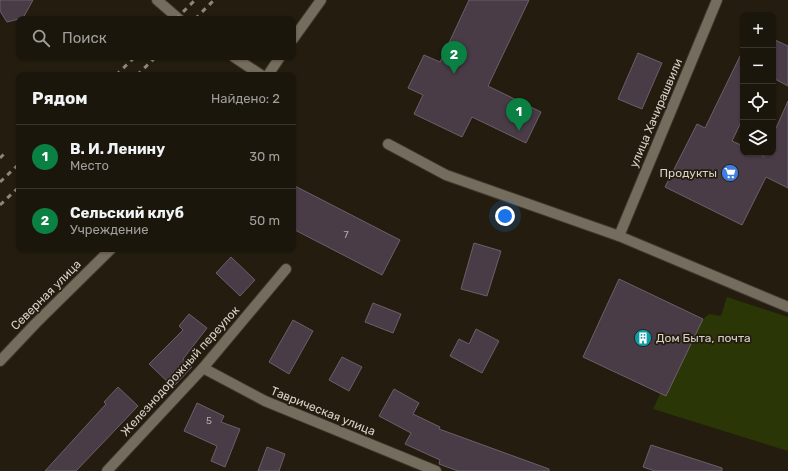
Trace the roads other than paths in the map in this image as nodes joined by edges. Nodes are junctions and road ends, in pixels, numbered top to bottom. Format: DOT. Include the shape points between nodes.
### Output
graph roads {
  1 [pos="157,0"];
  2 [pos="321,0"];
  3 [pos="717,0"];
  4 [pos="176,16"];
  5 [pos="296,35"];
  6 [pos="239,60"];
  7 [pos="278,60"];
  8 [pos="257,72"];
  9 [pos="270,72"];
  10 [pos="388,144"];
  11 [pos="619,236"];
  12 [pos="108,252"];
  13 [pos="286,269"];
  14 [pos="788,307"];
  15 [pos="0,361"];
  16 [pos="203,368"];
  17 [pos="107,471"];
  18 [pos="436,471"];
  1 -- 4 [label="street"];
  2 -- 5 [label="street"];
  3 -- 11 [label="street, улица Хачирашвили"];
  6 -- 8 [label="street"];
  7 -- 9 [label="street"];
  10 -- 11 [label="street" via="446,176"];
  11 -- 14 [label="street"];
  12 -- 15 [label="street, Северная улица"];
  13 -- 16 [label="street, Железнодорожный переулок"];
  16 -- 17 [label="street, Железнодорожный переулок"];
  16 -- 18 [label="street, Таврическая улица" via="265,401"];
}
